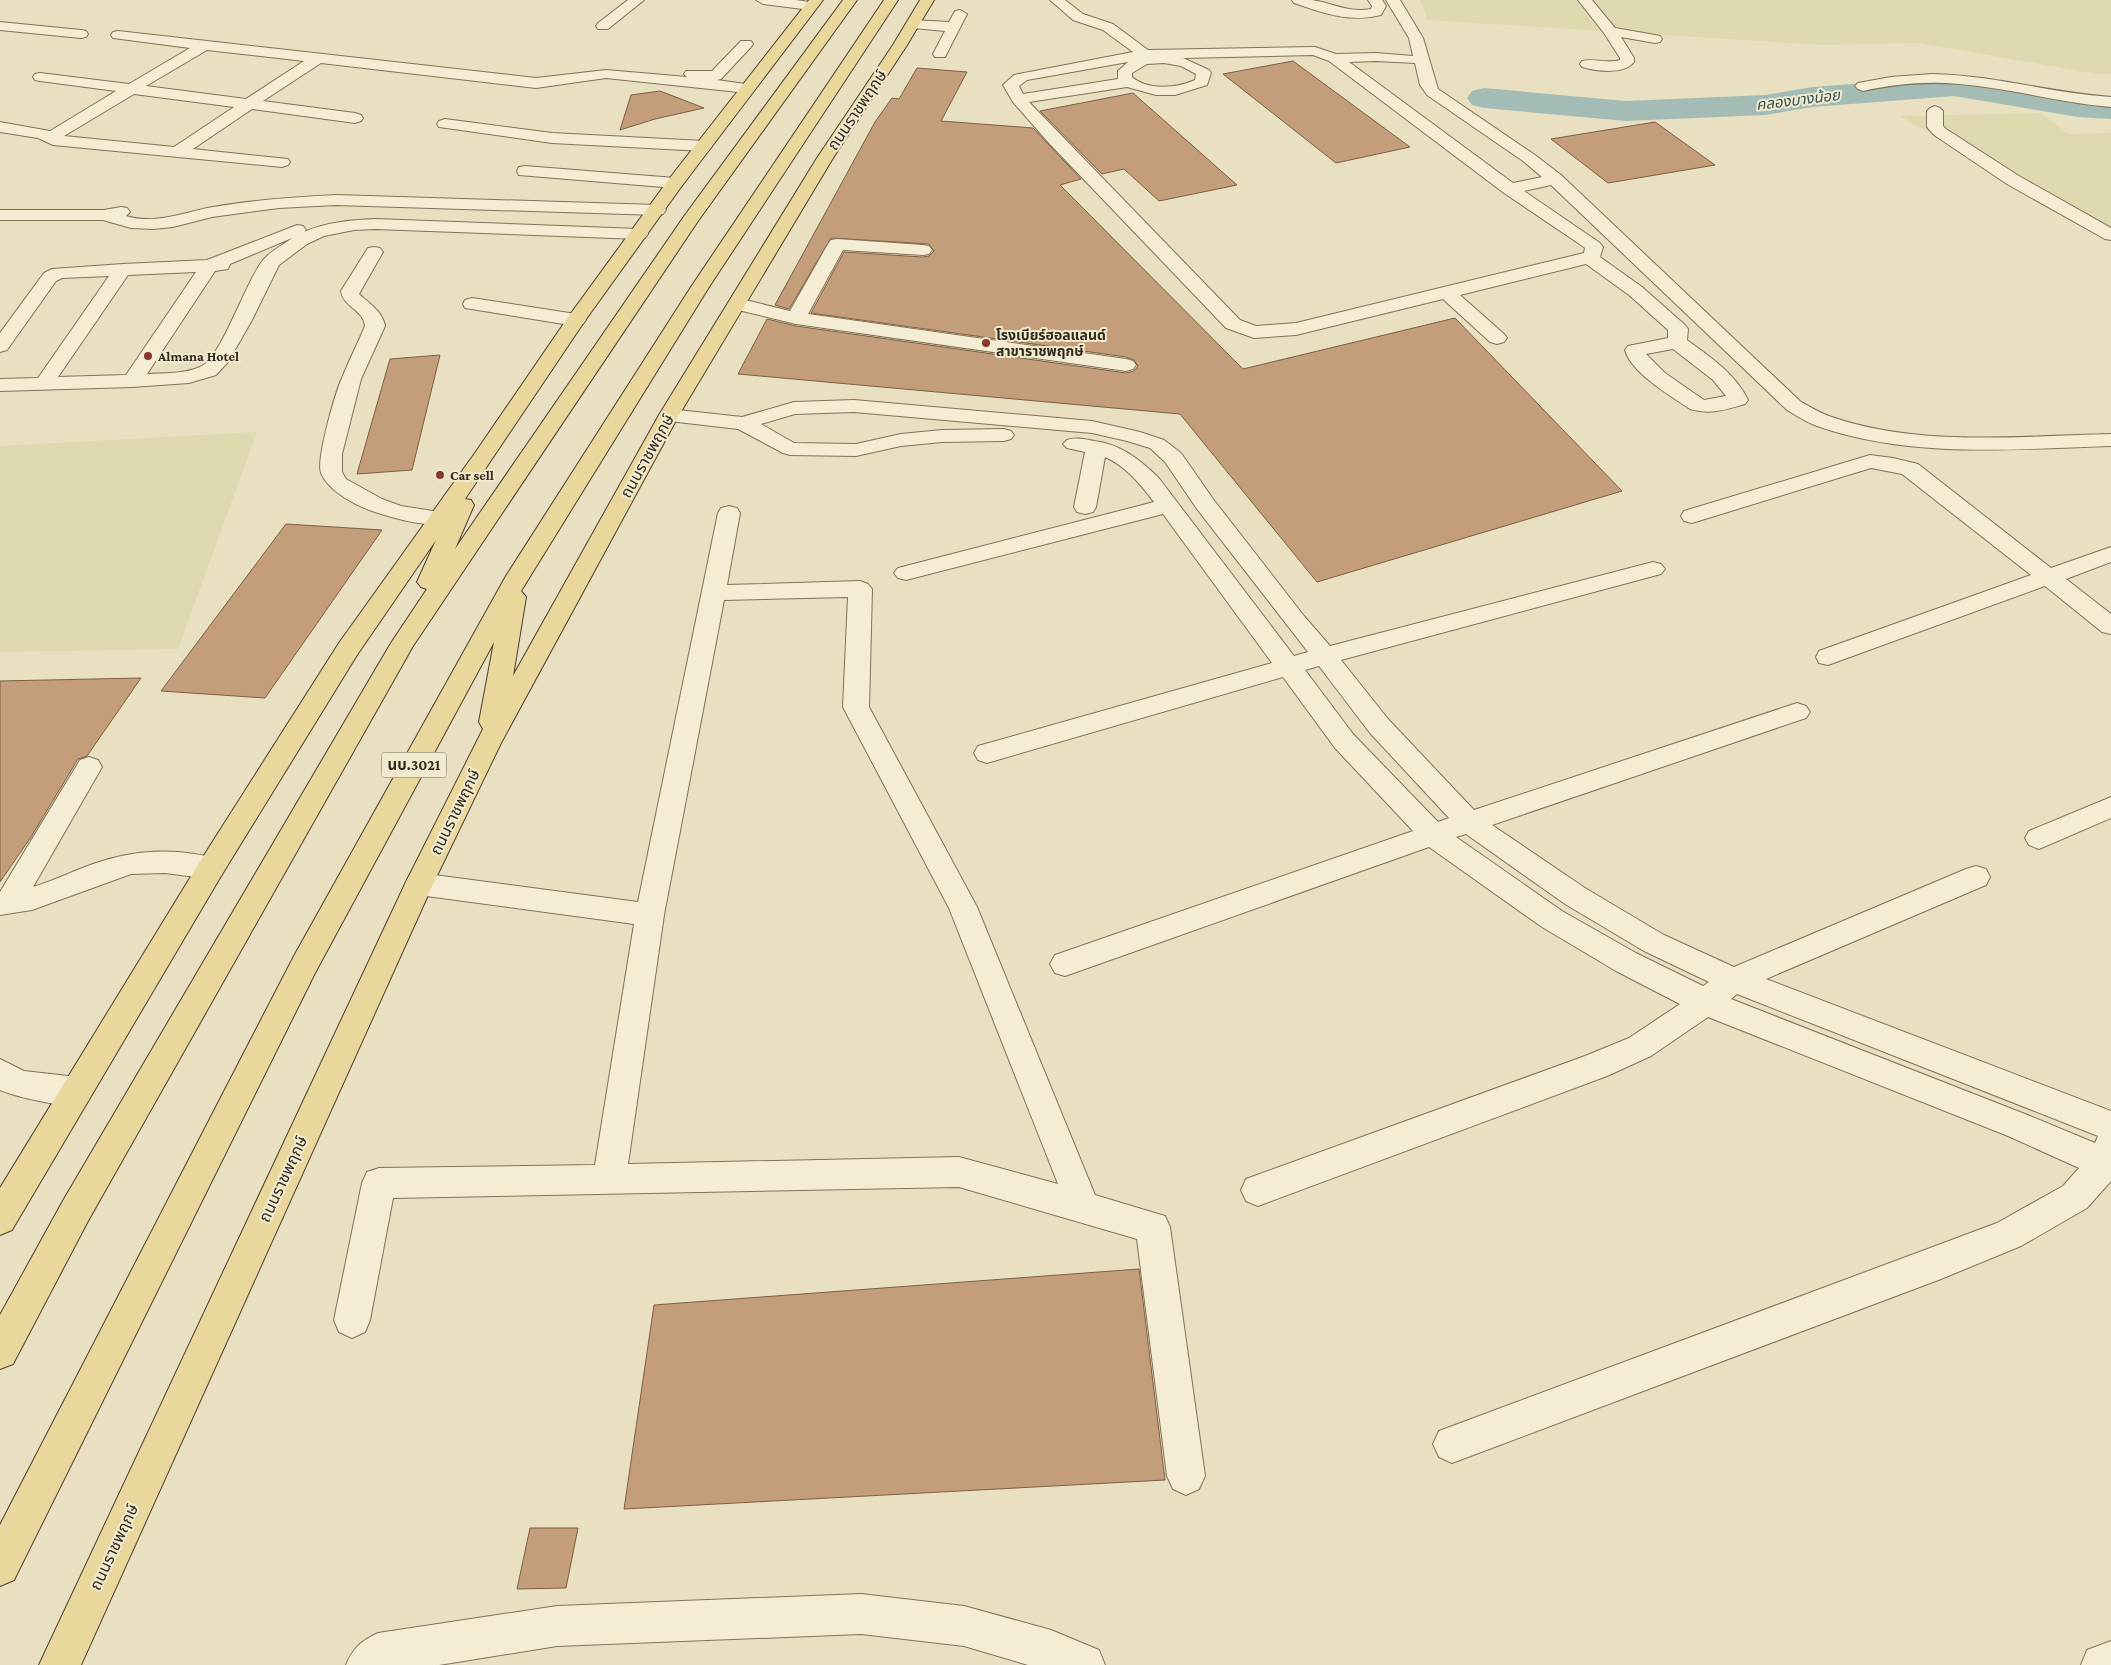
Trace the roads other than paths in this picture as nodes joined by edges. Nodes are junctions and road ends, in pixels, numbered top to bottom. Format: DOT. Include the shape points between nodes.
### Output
graph roads {
  1 [pos="637,0"];
  2 [pos="763,0"];
  3 [pos="850,0"];
  4 [pos="891,0"];
  5 [pos="927,0"];
  6 [pos="1057,0"];
  7 [pos="1300,0"];
  8 [pos="1585,0"];
  9 [pos="813,3"];
  10 [pos="1376,4"];
  11 [pos="1395,4"];
  12 [pos="1098,9"];
  13 [pos="913,24"];
  14 [pos="0,26"];
  15 [pos="603,26"];
  16 [pos="1108,27"];
  17 [pos="1610,31"];
  18 [pos="81,34"];
  19 [pos="118,35"];
  20 [pos="1655,38"];
  21 [pos="204,45"];
  22 [pos="940,54"];
  23 [pos="772,57"];
  24 [pos="1148,57"];
  25 [pos="318,58"];
  26 [pos="1334,58"];
  27 [pos="1410,60"];
  28 [pos="1587,64"];
  29 [pos="645,70"];
  30 [pos="40,77"];
  31 [pos="1128,82"];
  32 [pos="1863,86"];
  33 [pos="748,88"];
  34 [pos="132,89"];
  35 [pos="1018,99"];
  36 [pos="2111,102"];
  37 [pos="249,104"];
  38 [pos="1935,111"];
  39 [pos="355,118"];
  40 [pos="445,124"];
  41 [pos="0,128"];
  42 [pos="50,138"];
  43 [pos="704,146"];
  44 [pos="177,152"];
  45 [pos="282,162"];
  46 [pos="525,172"];
  47 [pos="1555,179"];
  48 [pos="675,184"];
  49 [pos="1510,189"];
  50 [pos="656,210"];
  51 [pos="0,216"];
  52 [pos="449,222"];
  53 [pos="641,232"];
  54 [pos="2111,235"];
  55 [pos="923,250"];
  56 [pos="374,252"];
  57 [pos="1590,258"];
  58 [pos="271,262"];
  59 [pos="209,266"];
  60 [pos="123,270"];
  61 [pos="1447,293"];
  62 [pos="472,304"];
  63 [pos="737,304"];
  64 [pos="796,318"];
  65 [pos="576,320"];
  66 [pos="1497,338"];
  67 [pos="1677,342"];
  68 [pos="0,346"];
  69 [pos="1126,365"];
  70 [pos="132,381"];
  71 [pos="44,383"];
  72 [pos="0,385"];
  73 [pos="669,415"];
  74 [pos="743,423"];
  75 [pos="2111,440"];
  76 [pos="1096,447"];
  77 [pos="483,457"];
  78 [pos="1197,490"];
  79 [pos="1164,502"];
  80 [pos="1085,507"];
  81 [pos="729,513"];
  82 [pos="1692,516"];
  83 [pos="438,518"];
  84 [pos="2111,554"];
  85 [pos="1653,569"];
  86 [pos="906,573"];
  87 [pos="518,576"];
  88 [pos="2046,577"];
  89 [pos="714,592"];
  90 [pos="2111,626"];
  91 [pos="403,643"];
  92 [pos="1325,656"];
  93 [pos="1828,657"];
  94 [pos="1287,666"];
  95 [pos="1797,712"];
  96 [pos="488,743"];
  97 [pos="987,753"];
  98 [pos="89,767"];
  99 [pos="2111,807"];
  100 [pos="1469,822"];
  101 [pos="1434,836"];
  102 [pos="2039,838"];
  103 [pos="211,868"];
  104 [pos="1976,878"];
  105 [pos="419,884"];
  106 [pos="4,904"];
  107 [pos="650,915"];
  108 [pos="1065,964"];
  109 [pos="1734,980"];
  110 [pos="1705,1002"];
  111 [pos="0,1073"];
  112 [pos="77,1091"];
  113 [pos="2111,1126"];
  114 [pos="2109,1158"];
  115 [pos="609,1180"];
  116 [pos="1258,1190"];
  117 [pos="1084,1208"];
  118 [pos="3,1210"];
  119 [pos="352,1320"];
  120 [pos="0,1351"];
  121 [pos="1452,1444"];
  122 [pos="1186,1476"];
  123 [pos="0,1566"];
  124 [pos="2111,1662"];
  125 [pos="60,1665"];
  126 [pos="367,1665"];
  127 [pos="1084,1665"];
  128 [pos="2102,1665"];
  1 -- 15 [label="street"];
  2 -- 9 [label="street"];
  3 -- 91 [label="main road" via="691,219"];
  4 -- 87 [label="main road, ถนนราชพฤกษ์ / นบ.3021" via="700,287"];
  5 -- 13 [label="main road, ถนนราชพฤกษ์ / นบ.3021"];
  6 -- 16 [label="street" via="1078,17"];
  7 -- 10 [label="street" via="1336,13 1353,14 1376,12"];
  8 -- 17 [label="street"];
  9 -- 23 [label="main road"];
  10 -- 11 [label="street"];
  11 -- 47 [label="street" via="1413,32 1432,92"];
  12 -- 16 [label="street" via="1104,13"];
  13 -- 22 [label="street" via="957,20"];
  13 -- 63 [label="main road, ถนนราชพฤกษ์ / นบ.3021" via="825,158"];
  14 -- 18 [label="street"];
  16 -- 24 [label="street"];
  17 -- 20 [label="street"];
  17 -- 28 [label="street" via="1627,62 1615,66"];
  19 -- 21 [label="street"];
  21 -- 25 [label="street"];
  21 -- 34 [label="street"];
  23 -- 29 [label="street" via="741,49 716,76"];
  23 -- 33 [label="main road"];
  24 -- 26 [label="street" via="1298,51"];
  24 -- 31 [label="street" via="1125,71 1124,77"];
  24 -- 31 [label="street" via="1193,64 1204,73 1202,82 1188,89 1167,92 1144,89"];
  24 -- 35 [label="street" via="1019,78 1011,85"];
  25 -- 33 [label="street" via="536,83 606,74"];
  25 -- 37 [label="street"];
  26 -- 27 [label="street"];
  26 -- 49 [label="street"];
  30 -- 34 [label="street"];
  31 -- 35 [label="street"];
  32 -- 36 [label="street" via="1908,78 1952,79 2082,101"];
  33 -- 43 [label="main road"];
  34 -- 37 [label="street"];
  34 -- 42 [label="street"];
  35 -- 61 [label="street" via="1226,317 1244,329 1272,332 1296,329"];
  37 -- 39 [label="street"];
  37 -- 44 [label="street"];
  38 -- 54 [label="street" via="1936,127 1952,141 2013,180"];
  40 -- 43 [label="street" via="622,144"];
  41 -- 42 [label="street" via="43,134"];
  42 -- 44 [label="street"];
  43 -- 48 [label="main road"];
  44 -- 45 [label="street"];
  46 -- 48 [label="street"];
  47 -- 49 [label="street"];
  47 -- 75 [label="street" via="1794,406 1823,421 1902,440 1972,443"];
  48 -- 50 [label="main road"];
  49 -- 57 [label="street" via="1594,247"];
  50 -- 51 [label="street" via="336,200 212,212 153,224 131,223 104,215"];
  50 -- 53 [label="main road"];
  52 -- 53 [label="street"];
  52 -- 58 [label="street" via="354,225 319,232 301,240"];
  52 -- 59 [label="street" via="366,216 334,220 294,231"];
  53 -- 65 [label="main road"];
  55 -- 64 [label="street" via="837,244"];
  56 -- 83 [label="street" via="350,291 350,295 372,315 375,326 351,379 331,454 331,472 338,483 374,504 398,512"];
  57 -- 61 [label="street"];
  57 -- 67 [label="street" via="1653,304 1678,329"];
  58 -- 59 [label="street"];
  58 -- 70 [label="street" via="242,320 218,362 209,371"];
  59 -- 60 [label="street"];
  59 -- 70 [label="street"];
  60 -- 68 [label="street" via="54,274"];
  60 -- 71 [label="street"];
  61 -- 66 [label="street"];
  62 -- 65 [label="street"];
  63 -- 64 [label="street"];
  63 -- 73 [label="main road, ถนนราชพฤกษ์ / นบ.3021"];
  64 -- 69 [label="street"];
  65 -- 77 [label="main road"];
  67 -- 67 [label="street" via="1635,350 1637,358 1697,405 1706,407 1738,400 1736,392"];
  70 -- 71 [label="street"];
  71 -- 72 [label="street"];
  73 -- 74 [label="street"];
  73 -- 96 [label="main road, ถนนราชพฤกษ์ / นบ.3021"];
  74 -- 76 [label="street" via="790,449 856,450 901,440 996,434"];
  74 -- 78 [label="street" via="794,408 854,406 1092,427 1157,444 1173,458"];
  76 -- 79 [label="street" via="1122,456 1150,482"];
  76 -- 80 [label="street"];
  77 -- 83 [label="main road"];
  77 -- 91 [label="main road"];
  78 -- 79 [label="street"];
  78 -- 92 [label="street"];
  79 -- 86 [label="street"];
  79 -- 94 [label="street"];
  81 -- 89 [label="street"];
  82 -- 88 [label="street" via="1870,461 1893,464 1910,469"];
  83 -- 103 [label="main road" via="348,648"];
  84 -- 88 [label="street"];
  85 -- 92 [label="street"];
  87 -- 96 [label="main road"];
  87 -- 123 [label="main road, ถนนราชพฤกษ์ / นบ.3021" via="304,965"];
  88 -- 90 [label="street"];
  88 -- 93 [label="street"];
  89 -- 107 [label="street"];
  89 -- 117 [label="street" via="860,589 856,707 964,907"];
  91 -- 120 [label="main road" via="76,1210"];
  92 -- 94 [label="street"];
  92 -- 100 [label="street" via="1379,726"];
  94 -- 97 [label="street"];
  94 -- 101 [label="street" via="1344,741"];
  95 -- 100 [label="street"];
  96 -- 105 [label="main road, ถนนราชพฤกษ์ / นบ.3021"];
  98 -- 106 [label="street"];
  99 -- 102 [label="street"];
  100 -- 101 [label="street"];
  100 -- 109 [label="street" via="1582,900 1654,943"];
  101 -- 108 [label="street"];
  101 -- 110 [label="street" via="1552,919 1626,962"];
  103 -- 106 [label="street" via="140,862 120,866 62,891"];
  103 -- 112 [label="main road"];
  104 -- 109 [label="street"];
  105 -- 107 [label="street"];
  105 -- 125 [label="main road, ถนนราชพฤกษ์ / นบ.3021"];
  107 -- 115 [label="street"];
  109 -- 110 [label="street"];
  109 -- 113 [label="street"];
  110 -- 114 [label="street" via="2019,1126"];
  110 -- 116 [label="street" via="1640,1047 1596,1066"];
  111 -- 112 [label="street" via="5,1079 17,1083"];
  112 -- 118 [label="main road"];
  114 -- 121 [label="street" via="2075,1197 2008,1235"];
  115 -- 117 [label="street" via="958,1172"];
  115 -- 119 [label="street" via="379,1183"];
  117 -- 122 [label="street" via="1153,1227"];
  124 -- 128 [label="street"];
  126 -- 127 [label="street" via="378,1654 557,1626 861,1614 964,1626 1051,1651"];
}
